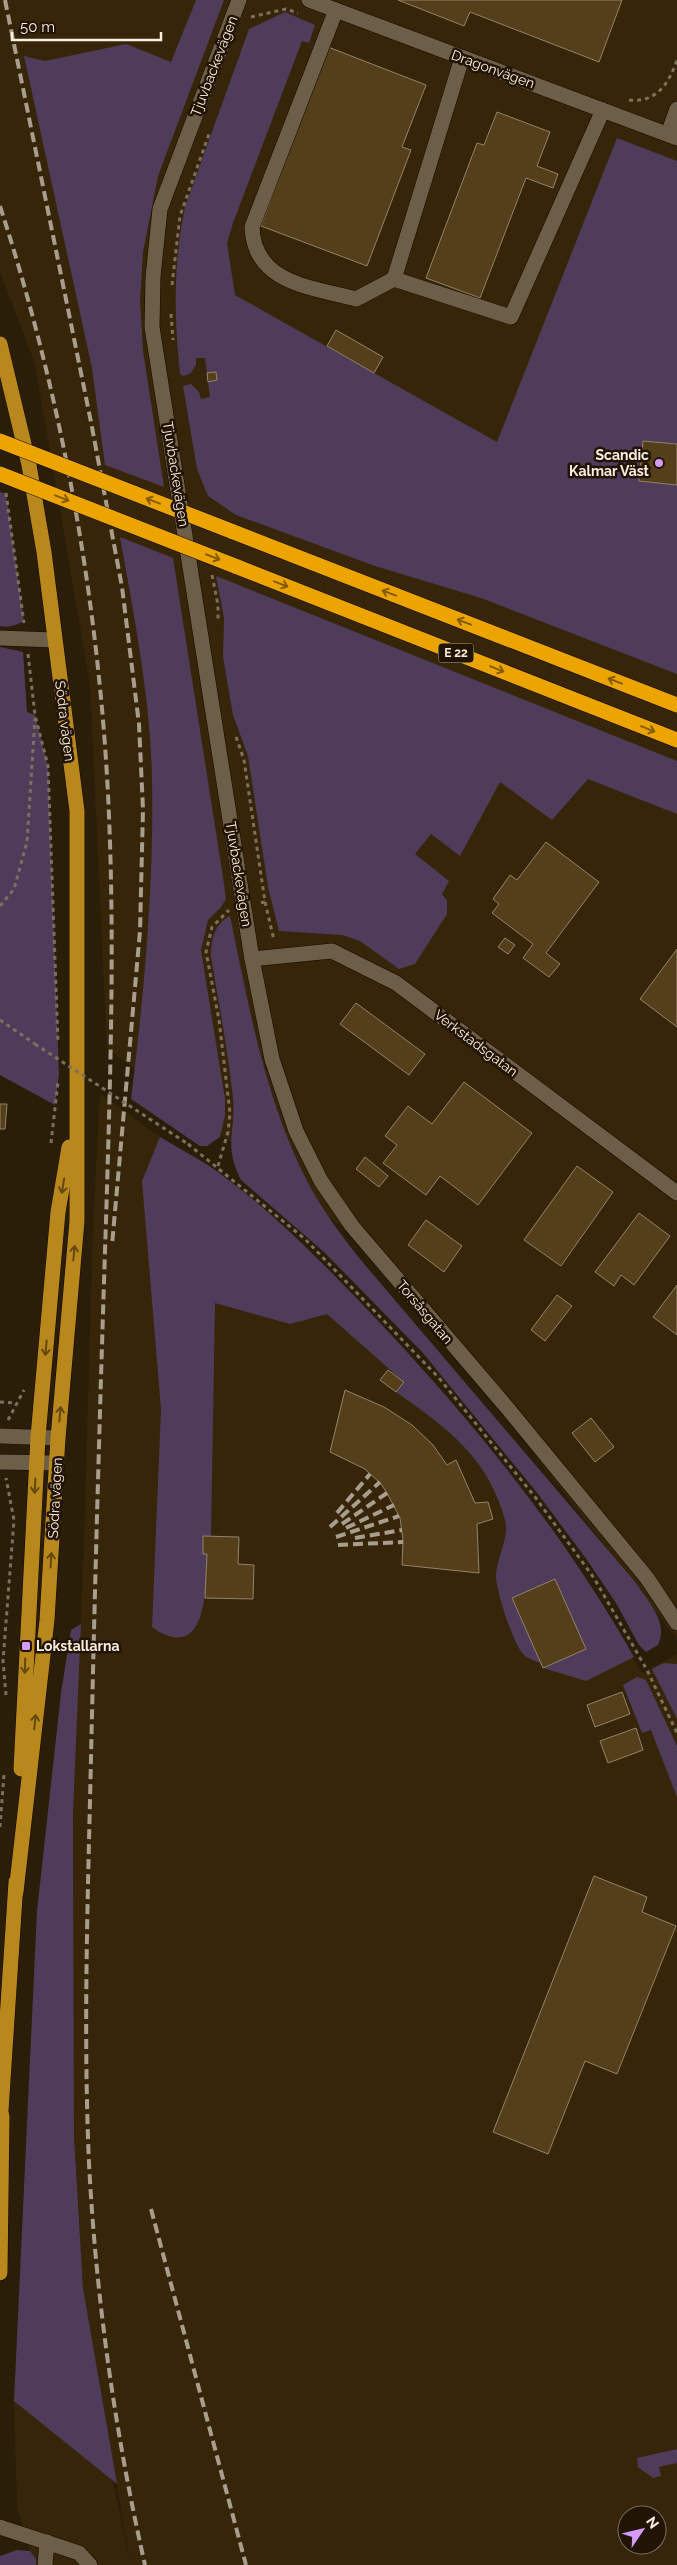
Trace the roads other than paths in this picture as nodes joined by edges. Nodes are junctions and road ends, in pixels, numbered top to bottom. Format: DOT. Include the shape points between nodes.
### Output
graph roads {
  1 [pos="240,0"];
  2 [pos="309,0"];
  3 [pos="336,10"];
  4 [pos="462,58"];
  5 [pos="677,109"];
  6 [pos="603,110"];
  7 [pos="672,136"];
  8 [pos="394,279"];
  9 [pos="1,353"];
  10 [pos="0,441"];
  11 [pos="2,480"];
  12 [pos="0,638"];
  13 [pos="54,640"];
  14 [pos="677,706"];
  15 [pos="677,740"];
  16 [pos="252,959"];
  17 [pos="76,1104"];
  18 [pos="677,1194"];
  19 [pos="3,1436"];
  20 [pos="38,1437"];
  21 [pos="58,1438"];
  22 [pos="2,1463"];
  23 [pos="36,1463"];
  24 [pos="57,1463"];
  25 [pos="677,1623"];
  26 [pos="16,1892"];
  27 [pos="2,2104"];
  28 [pos="0,2126"];
  29 [pos="0,2273"];
  30 [pos="0,2527"];
  31 [pos="47,2542"];
  32 [pos="45,2565"];
  33 [pos="90,2565"];
  1 -- 16 [label="street, Tjuvbackevägen" via="160,209 152,327"];
  2 -- 3 [label="street, Dragonvägen"];
  3 -- 4 [label="street, Dragonvägen"];
  3 -- 8 [label="street" via="252,227 252,245 263,264 280,277 356,299"];
  4 -- 6 [label="street, Dragonvägen"];
  4 -- 8 [label="street"];
  5 -- 7 [label="street"];
  6 -- 7 [label="street, Dragonvägen"];
  6 -- 8 [label="street" via="511,318"];
  9 -- 13 [label="main road, Södra vägen" via="29,465 44,552"];
  14 -- 10 [label="highway, E 22, one-way, bridge"];
  11 -- 15 [label="highway, E 22, one-way, bridge" via="235,566"];
  12 -- 13 [label="street"];
  13 -- 17 [label="main road, Södra vägen" via="77,811"];
  16 -- 18 [label="street, Verkstadsgatan" via="332,951 396,983"];
  16 -- 25 [label="street, Torsåsgatan" via="272,1059 296,1130 321,1181 352,1226 647,1578"];
  17 -- 20 [label="main road, Södra vägen, one-way" via="58,1212"];
  21 -- 17 [label="main road, Södra vägen, one-way" via="77,1221"];
  19 -- 20 [label="street"];
  20 -- 21 [label="street"];
  20 -- 23 [label="main road, Södra vägen"];
  21 -- 24 [label="main road, Södra vägen"];
  22 -- 23 [label="street"];
  23 -- 24 [label="street"];
  23 -- 26 [label="main road, Södra vägen, one-way"];
  26 -- 24 [label="main road, Södra vägen, one-way" via="47,1620"];
  26 -- 27 [label="main road, Södra vägen"];
  27 -- 28 [label="main road, Södra vägen"];
  27 -- 29 [label="main road, Södra vägen"];
  30 -- 31 [label="street"];
  31 -- 32 [label="street"];
  31 -- 33 [label="street" via="79,2553"];
}
